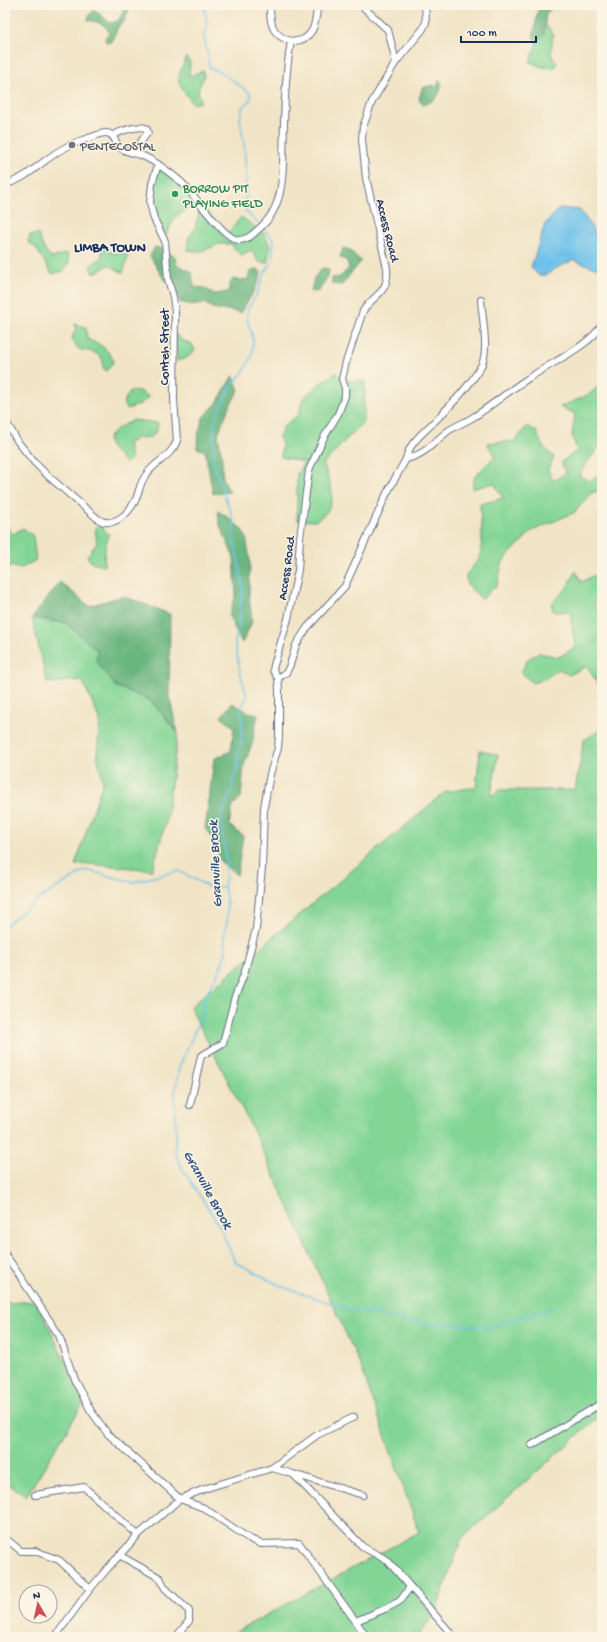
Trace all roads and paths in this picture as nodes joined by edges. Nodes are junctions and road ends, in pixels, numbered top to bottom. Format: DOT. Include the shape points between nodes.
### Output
graph roads {
  1 [pos="270,5"];
  2 [pos="318,5"];
  3 [pos="361,5"];
  4 [pos="425,5"];
  5 [pos="291,41"];
  6 [pos="396,62"];
  7 [pos="113,135"];
  8 [pos="133,153"];
  9 [pos="158,164"];
  10 [pos="5,184"];
  11 [pos="481,300"];
  12 [pos="602,324"];
  13 [pos="5,420"];
  14 [pos="406,459"];
  15 [pos="278,678"];
  16 [pos="190,1105"];
  17 [pos="5,1254"];
  18 [pos="602,1403"];
  19 [pos="354,1417"];
  20 [pos="532,1445"];
  21 [pos="272,1468"];
  22 [pos="293,1474"];
  23 [pos="34,1495"];
  24 [pos="363,1495"];
  25 [pos="180,1499"];
  26 [pos="138,1535"];
  27 [pos="5,1538"];
  28 [pos="119,1555"];
  29 [pos="410,1587"];
  30 [pos="90,1589"];
  31 [pos="356,1621"];
  32 [pos="55,1637"];
  33 [pos="177,1637"];
  34 [pos="367,1637"];
  35 [pos="454,1637"];
  1 -- 5 [label="street" via="271,21 276,33"];
  2 -- 5 [label="street" via="312,31 306,39"];
  3 -- 6 [label="street" via="388,30"];
  4 -- 6 [label="street, Access Road" via="426,22 423,29"];
  5 -- 9 [label="street" via="286,76 282,183 276,207 258,230 243,240 232,238 181,182"];
  6 -- 15 [label="street, Access Road" via="372,102 363,127 362,139 366,178 387,277 382,292 363,311 342,379 345,396 309,470 298,570 288,620 273,670"];
  7 -- 8 [label="street" via="122,149"];
  7 -- 8 [label="street" via="142,126 146,128 148,132"];
  7 -- 10 [label="street" via="105,133 75,142 46,159 35,170"];
  8 -- 9 [label="street"];
  9 -- 13 [label="street, Conteh Street" via="150,203 154,219 165,241 168,279 175,312 176,445 146,474 135,501 125,513 115,522 108,523 103,522 38,466 18,442"];
  11 -- 14 [label="street" via="485,349 482,364 450,405 410,446"];
  12 -- 14 [label="street" via="591,339 448,432 423,453"];
  14 -- 15 [label="street" via="387,493 345,586 304,634 296,645 286,673"];
  15 -- 16 [label="street, Access Road" via="278,748 264,808 256,929 223,1043 201,1056"];
  17 -- 25 [label="street" via="58,1335 74,1379 91,1411 107,1433"];
  18 -- 20 [label="street"];
  19 -- 21 [label="street" via="317,1435"];
  21 -- 22 [label="street"];
  21 -- 25 [label="street"];
  22 -- 24 [label="street"];
  22 -- 29 [label="street" via="363,1547 387,1560"];
  23 -- 26 [label="street" via="84,1487"];
  25 -- 26 [label="street"];
  25 -- 31 [label="street" via="204,1508 261,1544 299,1543"];
  26 -- 28 [label="street"];
  27 -- 30 [label="street" via="21,1551 35,1551 59,1560"];
  28 -- 30 [label="street"];
  28 -- 33 [label="street" via="160,1578 165,1588 189,1611 189,1621"];
  29 -- 31 [label="street" via="400,1601"];
  29 -- 35 [label="street"];
  30 -- 32 [label="street"];
  31 -- 34 [label="street"];
}
